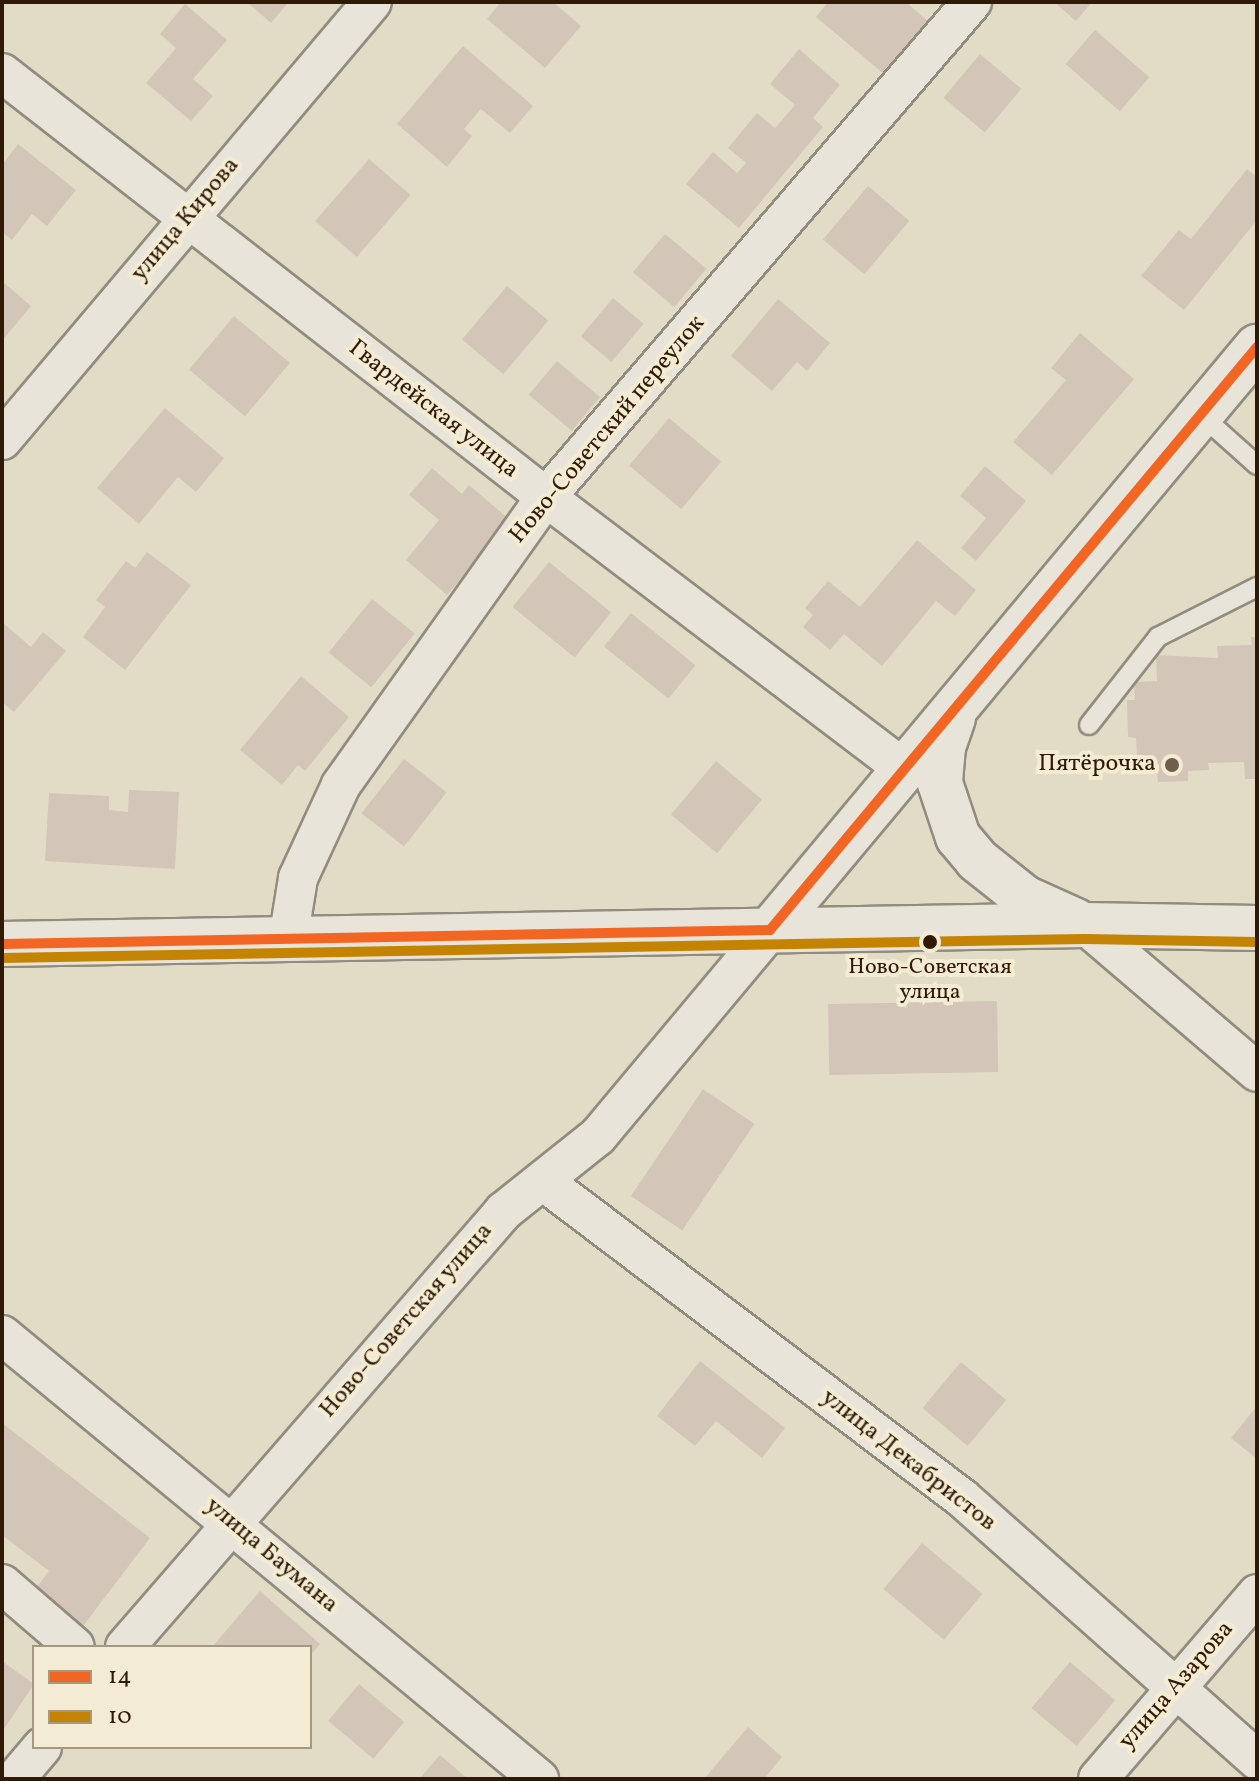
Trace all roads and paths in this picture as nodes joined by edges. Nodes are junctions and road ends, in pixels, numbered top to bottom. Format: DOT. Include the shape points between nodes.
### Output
graph roads {
  1 [pos="372,2"];
  2 [pos="972,2"];
  3 [pos="2,73"];
  4 [pos="186,219"];
  5 [pos="1257,347"];
  6 [pos="1201,415"];
  7 [pos="2,440"];
  8 [pos="1257,465"];
  9 [pos="546,497"];
  10 [pos="1257,587"];
  11 [pos="956,709"];
  12 [pos="1089,725"];
  13 [pos="906,770"];
  14 [pos="1085,925"];
  15 [pos="1257,928"];
  16 [pos="770,930"];
  17 [pos="288,940"];
  18 [pos="2,944"];
  19 [pos="1257,1072"];
  20 [pos="543,1181"];
  21 [pos="2,1335"];
  22 [pos="230,1521"];
  23 [pos="2,1584"];
  24 [pos="1257,1594"];
  25 [pos="73,1645"];
  26 [pos="127,1645"];
  27 [pos="1174,1688"];
  28 [pos="40,1749"];
  29 [pos="1257,1760"];
  30 [pos="15,1779"];
  31 [pos="539,1779"];
  32 [pos="1098,1779"];
  1 -- 4 [label="street, улица Кирова"];
  2 -- 9 [label="street, Ново-Советский переулок"];
  3 -- 4 [label="street, Гвардейская улица"];
  4 -- 7 [label="street, улица Кирова"];
  4 -- 9 [label="street, Гвардейская улица"];
  5 -- 6 [label="main road, Ново-Советская улица"];
  6 -- 8 [label="lane"];
  6 -- 11 [label="main road, Ново-Советская улица"];
  9 -- 13 [label="street, Гвардейская улица"];
  9 -- 17 [label="street, Ново-Советский переулок" via="341,785 298,878"];
  10 -- 12 [label="lane" via="1158,637"];
  11 -- 13 [label="main road, Ново-Советская улица"];
  11 -- 14 [label="main road" via="943,747 940,783 958,837 977,860 1025,898"];
  13 -- 16 [label="main road, Ново-Советская улица"];
  14 -- 15 [label="main road"];
  14 -- 16 [label="main road"];
  14 -- 19 [label="street"];
  16 -- 17 [label="main road"];
  16 -- 20 [label="street, Ново-Советская улица" via="598,1136"];
  17 -- 18 [label="main road"];
  20 -- 22 [label="street, Ново-Советская улица" via="504,1211"];
  20 -- 27 [label="street, улица Декабристов" via="962,1498"];
  21 -- 22 [label="street, улица Баумана"];
  22 -- 26 [label="street, Ново-Советская улица"];
  22 -- 31 [label="street, улица Баумана"];
  23 -- 25 [label="street"];
  24 -- 27 [label="street, улица Азарова"];
  27 -- 29 [label="street, улица Декабристов"];
  27 -- 32 [label="street, улица Азарова"];
  28 -- 30 [label="street"];
}
